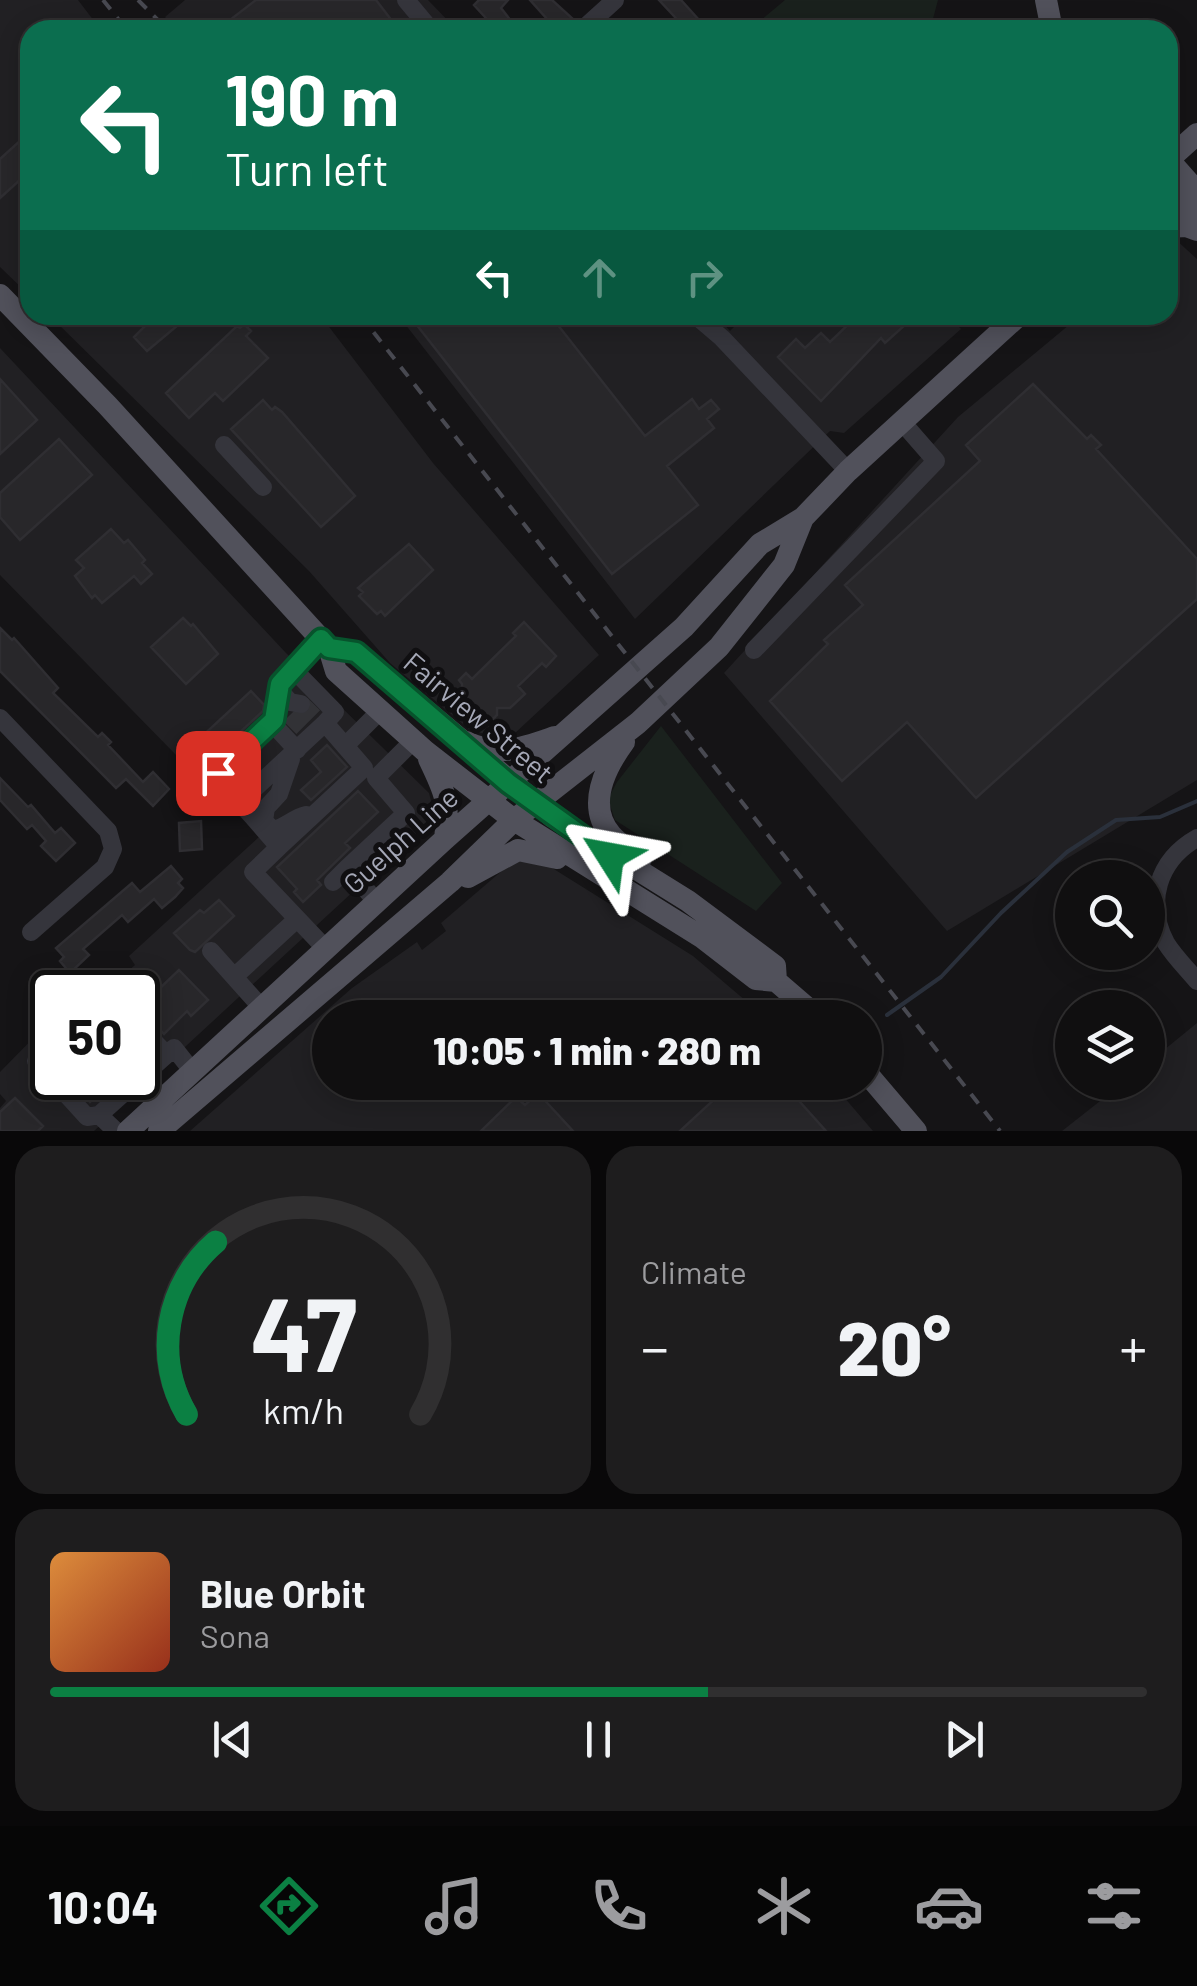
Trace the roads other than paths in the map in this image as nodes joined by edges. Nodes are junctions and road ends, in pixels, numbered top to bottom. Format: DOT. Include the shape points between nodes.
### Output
graph roads {
  1 [pos="406,0"];
  2 [pos="616,0"];
  3 [pos="423,20"];
  4 [pos="593,20"];
  5 [pos="1197,134"];
  6 [pos="1178,151"];
  7 [pos="1182,187"];
  8 [pos="1197,218"];
  9 [pos="0,295"];
  10 [pos="20,316"];
  11 [pos="29,325"];
  12 [pos="707,325"];
  13 [pos="1008,325"];
  14 [pos="902,422"];
  15 [pos="224,446"];
  16 [pos="848,470"];
  17 [pos="263,487"];
  18 [pos="803,518"];
  19 [pos="325,644"];
  20 [pos="754,650"];
  21 [pos="292,670"];
  22 [pos="380,711"];
  23 [pos="304,715"];
  24 [pos="0,718"];
  25 [pos="272,722"];
  26 [pos="638,723"];
  27 [pos="450,734"];
  28 [pos="563,734"];
  29 [pos="345,746"];
  30 [pos="419,746"];
  31 [pos="295,752"];
  32 [pos="218,773"];
  33 [pos="508,783"];
  34 [pos="488,800"];
  35 [pos="535,804"];
  36 [pos="316,814"];
  37 [pos="514,820"];
  38 [pos="445,838"];
  39 [pos="1197,838"];
  40 [pos="280,847"];
  41 [pos="577,862"];
  42 [pos="347,868"];
  43 [pos="648,878"];
  44 [pos="333,882"];
  45 [pos="450,882"];
  46 [pos="376,902"];
  47 [pos="297,919"];
  48 [pos="31,932"];
  49 [pos="326,948"];
  50 [pos="211,951"];
  51 [pos="234,977"];
  52 [pos="776,981"];
  53 [pos="1197,981"];
  54 [pos="798,1000"];
  55 [pos="262,1007"];
  56 [pos="161,1058"];
  57 [pos="185,1080"];
  58 [pos="882,1091"];
  59 [pos="72,1100"];
  60 [pos="115,1100"];
  61 [pos="127,1100"];
  62 [pos="99,1115"];
  63 [pos="144,1126"];
  64 [pos="116,1131"];
  65 [pos="916,1131"];
  1 -- 3 [label="street"];
  2 -- 4 [label="street"];
  5 -- 6 [label="main road"];
  7 -- 8 [label="main road"];
  9 -- 10 [label="main road, Fairview Street"];
  11 -- 19 [label="main road, Fairview Street"];
  12 -- 16 [label="street"];
  13 -- 14 [label="main road, Guelph Line"];
  14 -- 16 [label="main road, Guelph Line"];
  14 -- 20 [label="street" via="936,461"];
  15 -- 17 [label="street"];
  16 -- 18 [label="main road, Guelph Line"];
  18 -- 26 [label="main road, Guelph Line" via="784,565 719,647"];
  18 -- 28 [label="main road, Guelph Line" via="760,544 684,627"];
  19 -- 21 [label="street"];
  19 -- 22 [label="main road, Fairview Street" via="336,671"];
  19 -- 27 [label="main road, Fairview Street" via="356,652"];
  21 -- 23 [label="street"];
  21 -- 23 [label="street" via="335,712"];
  22 -- 29 [label="street"];
  22 -- 30 [label="main road, Fairview Street"];
  23 -- 25 [label="street"];
  23 -- 29 [label="street"];
  23 -- 31 [label="street"];
  24 -- 48 [label="street" via="108,831 113,849 105,867"];
  25 -- 31 [label="street"];
  25 -- 32 [label="street"];
  26 -- 35 [label="main road, Guelph Line"];
  26 -- 43 [label="main road" via="608,763 598,805 609,832 639,858"];
  27 -- 28 [label="main road" via="509,752"];
  27 -- 33 [label="main road, Fairview Street"];
  28 -- 33 [label="main road, Guelph Line"];
  29 -- 36 [label="street" via="364,768"];
  30 -- 34 [label="main road, Fairview Street"];
  30 -- 38 [label="main road" via="446,794"];
  30 -- 42 [label="street" via="376,778 406,813"];
  31 -- 36 [label="street" via="264,821 273,830"];
  31 -- 40 [label="street" via="240,802"];
  33 -- 34 [label="main road, Guelph Line"];
  33 -- 35 [label="main road, Fairview Street"];
  34 -- 37 [label="main road, Fairview Street"];
  34 -- 38 [label="main road, Guelph Line"];
  35 -- 37 [label="main road, Guelph Line"];
  35 -- 43 [label="main road, Fairview Street"];
  36 -- 40 [label="street"];
  37 -- 41 [label="main road, Fairview Street"];
  37 -- 45 [label="main road, Guelph Line"];
  38 -- 46 [label="main road, Guelph Line"];
  39 -- 53 [label="street" via="1156,884 1156,912 1166,943"];
  40 -- 47 [label="street" via="253,872"];
  41 -- 45 [label="main road" via="518,850"];
  41 -- 52 [label="main road, Fairview Street" via="703,938 756,979"];
  42 -- 44 [label="street"];
  42 -- 46 [label="street"];
  43 -- 52 [label="main road, Fairview Street" via="767,958"];
  45 -- 63 [label="main road, Guelph Line"];
  46 -- 49 [label="main road, Guelph Line"];
  47 -- 49 [label="street"];
  47 -- 51 [label="street"];
  49 -- 55 [label="main road, Guelph Line"];
  50 -- 51 [label="street"];
  51 -- 55 [label="street"];
  52 -- 54 [label="main road, Fairview Street"];
  55 -- 57 [label="main road, Guelph Line"];
  56 -- 57 [label="street" via="174,1048"];
  57 -- 63 [label="main road, Guelph Line"];
  58 -- 65 [label="main road"];
  59 -- 62 [label="street" via="87,1116"];
  60 -- 62 [label="street"];
  61 -- 63 [label="street"];
  62 -- 64 [label="street"];
}
